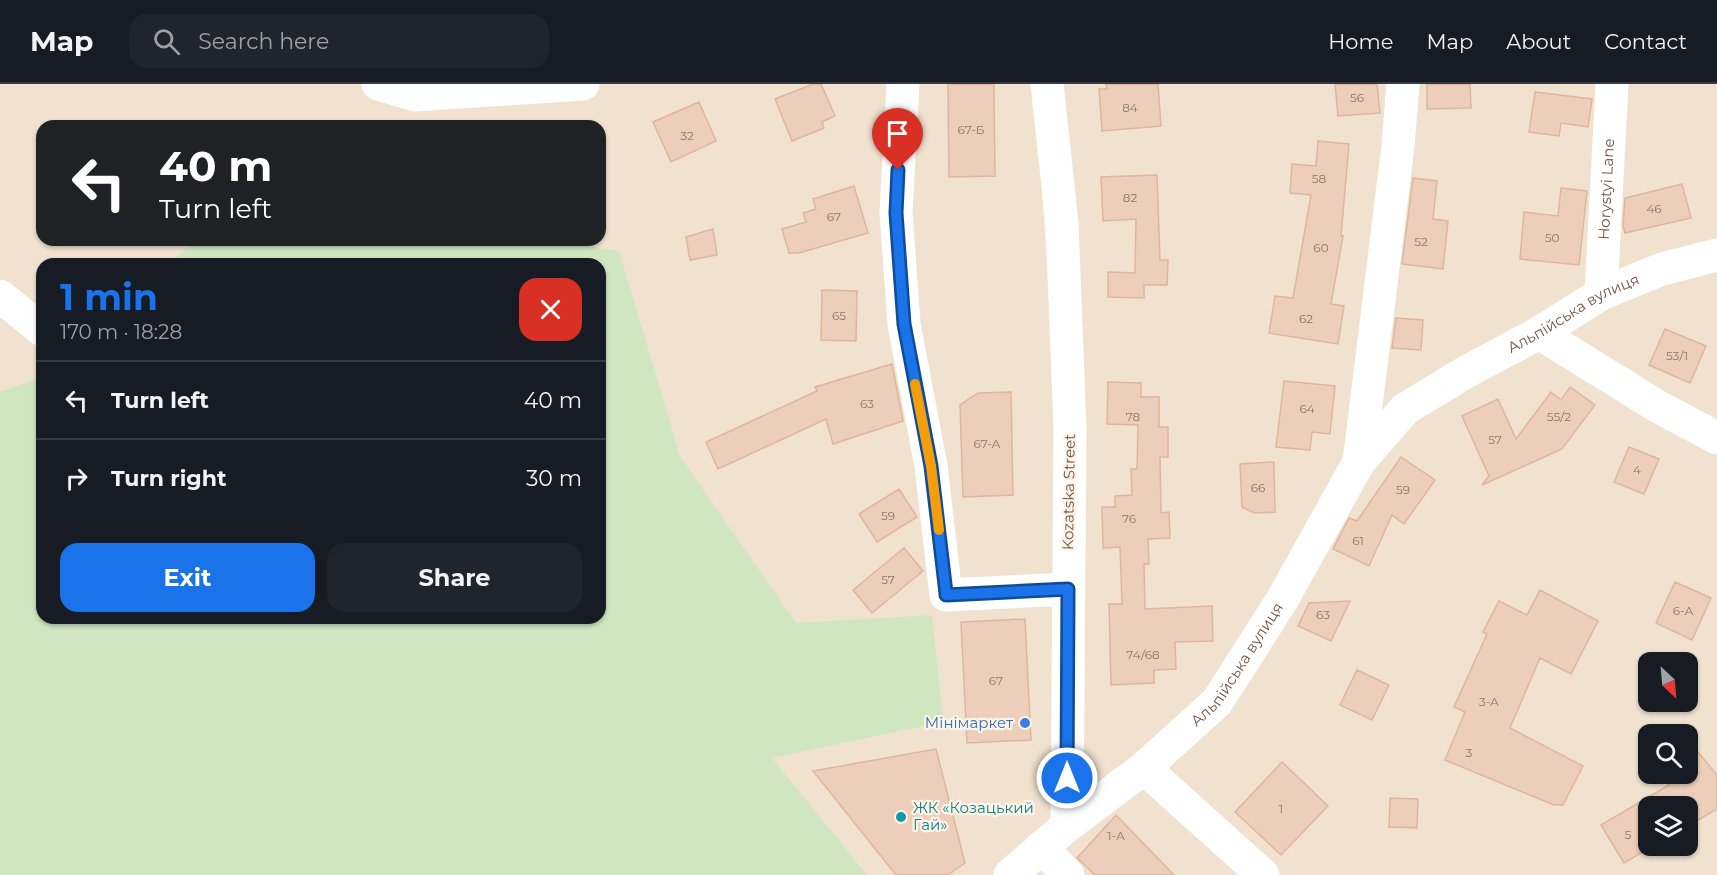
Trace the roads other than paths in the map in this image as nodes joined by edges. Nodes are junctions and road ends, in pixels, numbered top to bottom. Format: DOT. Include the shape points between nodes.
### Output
graph roads {
  1 [pos="378,84"];
  2 [pos="583,84"];
  3 [pos="903,84"];
  4 [pos="1047,84"];
  5 [pos="1403,84"];
  6 [pos="1612,84"];
  7 [pos="1717,255"];
  8 [pos="1601,294"];
  9 [pos="0,296"];
  10 [pos="36,325"];
  11 [pos="1539,333"];
  12 [pos="1717,438"];
  13 [pos="1359,462"];
  14 [pos="1068,589"];
  15 [pos="1144,768"];
  16 [pos="1067,826"];
  17 [pos="1041,847"];
  18 [pos="1010,875"];
  19 [pos="1068,875"];
  20 [pos="1263,875"];
  1 -- 2 [label="street" via="415,95"];
  3 -- 14 [label="street" via="896,213 904,324 931,466 946,595"];
  4 -- 14 [label="street, Kozatska Street" via="1062,223 1070,429"];
  5 -- 13 [label="street, Альпійська вулиця"];
  6 -- 8 [label="street, Horystyi Lane"];
  7 -- 8 [label="street, Альпійська вулиця" via="1662,269"];
  8 -- 11 [label="street, Альпійська вулиця"];
  9 -- 10 [label="street"];
  11 -- 12 [label="street"];
  11 -- 13 [label="street, Альпійська вулиця" via="1406,409"];
  13 -- 15 [label="street, Альпійська вулиця" via="1282,600 1217,702"];
  14 -- 16 [label="street, Kozatska Street"];
  15 -- 16 [label="street, Альпійська вулиця"];
  15 -- 20 [label="street"];
  16 -- 17 [label="street"];
  17 -- 18 [label="street"];
  17 -- 19 [label="street"];
}
